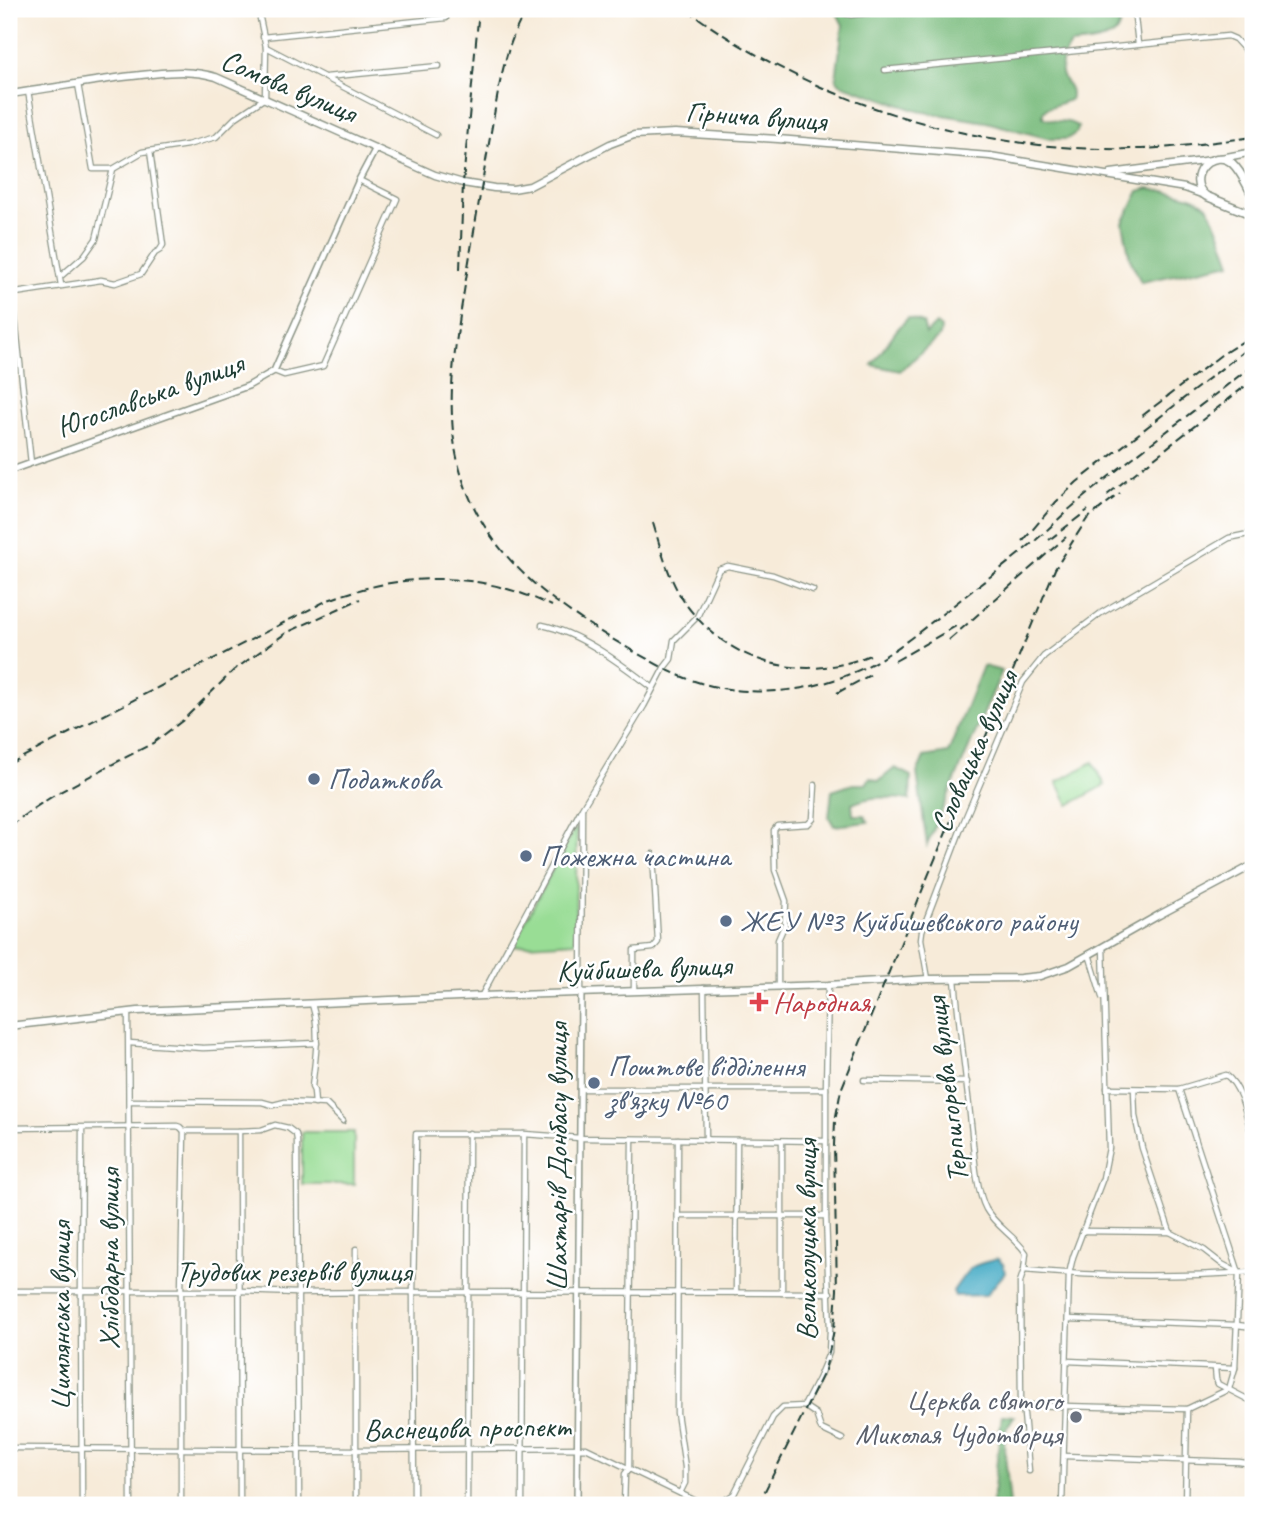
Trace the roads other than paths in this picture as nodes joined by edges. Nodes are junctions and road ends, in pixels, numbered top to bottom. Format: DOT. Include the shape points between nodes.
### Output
graph roads {
  1 [pos="258,9"];
  2 [pos="908,9"];
  3 [pos="1134,9"];
  4 [pos="829,10"];
  5 [pos="446,18"];
  6 [pos="263,37"];
  7 [pos="1138,44"];
  8 [pos="266,47"];
  9 [pos="1253,48"];
  10 [pos="439,66"];
  11 [pos="885,70"];
  12 [pos="325,78"];
  13 [pos="78,83"];
  14 [pos="28,91"];
  15 [pos="9,94"];
  16 [pos="265,98"];
  17 [pos="436,135"];
  18 [pos="376,148"];
  19 [pos="150,151"];
  20 [pos="1253,152"];
  21 [pos="1218,159"];
  22 [pos="420,168"];
  23 [pos="113,169"];
  24 [pos="1102,174"];
  25 [pos="359,180"];
  26 [pos="1206,196"];
  27 [pos="1253,196"];
  28 [pos="1253,215"];
  29 [pos="9,262"];
  30 [pos="60,276"];
  31 [pos="61,285"];
  32 [pos="11,294"];
  33 [pos="274,371"];
  34 [pos="31,463"];
  35 [pos="9,471"];
  36 [pos="1253,533"];
  37 [pos="813,590"];
  38 [pos="542,625"];
  39 [pos="653,688"];
  40 [pos="815,785"];
  41 [pos="582,808"];
  42 [pos="653,854"];
  43 [pos="1253,865"];
  44 [pos="1102,946"];
  45 [pos="1089,954"];
  46 [pos="928,979"];
  47 [pos="955,979"];
  48 [pos="828,985"];
  49 [pos="778,986"];
  50 [pos="704,988"];
  51 [pos="634,991"];
  52 [pos="581,993"];
  53 [pos="482,996"];
  54 [pos="312,1004"];
  55 [pos="1104,1005"];
  56 [pos="128,1012"];
  57 [pos="9,1026"];
  58 [pos="129,1043"];
  59 [pos="317,1043"];
  60 [pos="864,1080"];
  61 [pos="967,1082"];
  62 [pos="705,1088"];
  63 [pos="1107,1088"];
  64 [pos="580,1089"];
  65 [pos="826,1089"];
  66 [pos="1134,1089"];
  67 [pos="1179,1089"];
  68 [pos="129,1101"];
  69 [pos="315,1104"];
  70 [pos="343,1122"];
  71 [pos="130,1126"];
  72 [pos="9,1128"];
  73 [pos="82,1128"];
  74 [pos="184,1131"];
  75 [pos="239,1131"];
  76 [pos="469,1133"];
  77 [pos="524,1134"];
  78 [pos="580,1138"];
  79 [pos="632,1139"];
  80 [pos="678,1139"];
  81 [pos="706,1140"];
  82 [pos="737,1140"];
  83 [pos="1253,1140"];
  84 [pos="782,1141"];
  85 [pos="826,1141"];
  86 [pos="678,1216"];
  87 [pos="736,1216"];
  88 [pos="782,1216"];
  89 [pos="826,1216"];
  90 [pos="1083,1231"];
  91 [pos="1170,1232"];
  92 [pos="356,1249"];
  93 [pos="1024,1270"];
  94 [pos="1253,1272"];
  95 [pos="1240,1273"];
  96 [pos="1069,1274"];
  97 [pos="9,1291"];
  98 [pos="81,1291"];
  99 [pos="130,1291"];
  100 [pos="181,1291"];
  101 [pos="240,1291"];
  102 [pos="468,1292"];
  103 [pos="523,1292"];
  104 [pos="579,1292"];
  105 [pos="631,1292"];
  106 [pos="678,1292"];
  107 [pos="298,1293"];
  108 [pos="356,1293"];
  109 [pos="413,1293"];
  110 [pos="736,1293"];
  111 [pos="782,1293"];
  112 [pos="830,1293"];
  113 [pos="1068,1319"];
  114 [pos="1237,1325"];
  115 [pos="1253,1327"];
  116 [pos="1067,1361"];
  117 [pos="1215,1368"];
  118 [pos="1235,1368"];
  119 [pos="1229,1389"];
  120 [pos="1253,1402"];
  121 [pos="1021,1405"];
  122 [pos="1065,1405"];
  123 [pos="804,1406"];
  124 [pos="1187,1409"];
  125 [pos="842,1439"];
  126 [pos="9,1448"];
  127 [pos="81,1448"];
  128 [pos="130,1449"];
  129 [pos="299,1449"];
  130 [pos="522,1449"];
  131 [pos="578,1449"];
  132 [pos="181,1450"];
  133 [pos="239,1450"];
  134 [pos="357,1450"];
  135 [pos="414,1450"];
  136 [pos="467,1450"];
  137 [pos="1064,1456"];
  138 [pos="1186,1461"];
  139 [pos="1253,1464"];
  140 [pos="629,1469"];
  141 [pos="1029,1472"];
  142 [pos="680,1493"];
  143 [pos="1253,1499"];
  144 [pos="82,1505"];
  145 [pos="131,1505"];
  146 [pos="181,1505"];
  147 [pos="240,1505"];
  148 [pos="299,1505"];
  149 [pos="356,1505"];
  150 [pos="414,1505"];
  151 [pos="467,1505"];
  152 [pos="522,1505"];
  153 [pos="577,1505"];
  154 [pos="624,1505"];
  155 [pos="1062,1505"];
  156 [pos="1185,1505"];
  157 [pos="1233,1505"];
  1 -- 6 [label="street"];
  2 -- 4 [label="street" via="851,15"];
  3 -- 7 [label="street"];
  5 -- 6 [label="street"];
  6 -- 8 [label="street"];
  7 -- 9 [label="street" via="1228,36 1245,50"];
  7 -- 11 [label="street"];
  8 -- 12 [label="street"];
  8 -- 16 [label="street"];
  10 -- 12 [label="street"];
  12 -- 17 [label="street"];
  13 -- 14 [label="main road, Сомова вулиця"];
  13 -- 16 [label="main road, Сомова вулиця" via="187,71 216,77"];
  13 -- 23 [label="street" via="93,169"];
  14 -- 15 [label="main road, Сомова вулиця"];
  14 -- 30 [label="street"];
  16 -- 18 [label="main road, Сомова вулиця"];
  16 -- 19 [label="street" via="216,137"];
  18 -- 22 [label="main road, Сомова вулиця"];
  18 -- 25 [label="street, Югославська вулиця"];
  19 -- 23 [label="street"];
  19 -- 31 [label="street" via="162,248 141,274 115,283"];
  20 -- 21 [label="main road, Гірнича вулиця"];
  21 -- 24 [label="main road, Гірнича вулиця"];
  21 -- 26 [label="main road" via="1199,172 1197,180"];
  21 -- 27 [label="main road" via="1233,164"];
  22 -- 24 [label="main road, Гірнича вулиця" via="463,183 513,189 530,186 634,135 675,133 990,156"];
  23 -- 30 [label="street" via="96,239"];
  24 -- 26 [label="main road, Гірнича вулиця"];
  25 -- 33 [label="street, Югославська вулиця"];
  25 -- 33 [label="street" via="397,199 323,366 284,375"];
  26 -- 28 [label="main road, Гірнича вулиця"];
  29 -- 32 [label="street"];
  30 -- 31 [label="street"];
  31 -- 32 [label="street"];
  32 -- 34 [label="street"];
  33 -- 34 [label="street, Югославська вулиця" via="248,386"];
  34 -- 35 [label="street, Югославська вулиця"];
  36 -- 46 [label="street, Словацька вулиця" via="1228,538 1101,613 1044,656 1023,682 922,931"];
  37 -- 39 [label="street" via="762,573 728,566 719,569 697,617 674,640 671,659"];
  38 -- 39 [label="street" via="574,636"];
  39 -- 41 [label="street"];
  40 -- 49 [label="street" via="811,822 774,830 775,870 786,901 785,924 778,940"];
  41 -- 52 [label="street, Шахтарів Донбасу вулиця"];
  41 -- 53 [label="street"];
  42 -- 51 [label="street" via="658,942 656,947 634,952"];
  43 -- 44 [label="main road, Куйбишева вулиця"];
  44 -- 45 [label="main road, Куйбишева вулиця"];
  44 -- 55 [label="street"];
  45 -- 47 [label="main road, Куйбишева вулиця" via="1040,976"];
  45 -- 55 [label="street"];
  46 -- 47 [label="main road, Куйбишева вулиця"];
  46 -- 48 [label="main road, Куйбишева вулиця"];
  47 -- 61 [label="street, Терпигорева вулиця"];
  48 -- 49 [label="main road, Куйбишева вулиця"];
  48 -- 65 [label="street, Великолуцька вулиця"];
  49 -- 50 [label="main road, Куйбишева вулиця"];
  50 -- 51 [label="main road, Куйбишева вулиця"];
  50 -- 62 [label="street"];
  51 -- 52 [label="main road, Куйбишева вулиця"];
  52 -- 53 [label="main road, Куйбишева вулиця"];
  52 -- 64 [label="street, Шахтарів Донбасу вулиця"];
  53 -- 54 [label="main road, Куйбишева вулиця"];
  54 -- 56 [label="main road, Куйбишева вулиця"];
  54 -- 59 [label="street"];
  55 -- 63 [label="street"];
  56 -- 57 [label="main road, Куйбишева вулиця"];
  56 -- 58 [label="street, Хлібодарна вулиця"];
  58 -- 59 [label="street" via="203,1048"];
  58 -- 68 [label="street, Хлібодарна вулиця"];
  59 -- 69 [label="street" via="312,1087"];
  60 -- 61 [label="street"];
  61 -- 93 [label="street, Терпигорева вулиця" via="982,1199 999,1226 1024,1250"];
  62 -- 64 [label="street"];
  62 -- 65 [label="street"];
  62 -- 81 [label="street"];
  63 -- 66 [label="street"];
  63 -- 90 [label="street" via="1109,1148"];
  64 -- 78 [label="street, Шахтарів Донбасу вулиця"];
  65 -- 85 [label="street, Великолуцька вулиця"];
  66 -- 67 [label="street"];
  66 -- 91 [label="street" via="1142,1148"];
  67 -- 83 [label="street" via="1223,1075 1230,1077 1240,1094"];
  67 -- 95 [label="street"];
  68 -- 69 [label="street"];
  68 -- 71 [label="street, Хлібодарна вулиця"];
  69 -- 70 [label="street" via="326,1104"];
  71 -- 73 [label="street"];
  71 -- 74 [label="street" via="177,1126"];
  71 -- 99 [label="street, Хлібодарна вулиця"];
  72 -- 73 [label="street"];
  73 -- 98 [label="street, Цимлянська вулиця"];
  74 -- 75 [label="street"];
  74 -- 100 [label="street"];
  75 -- 101 [label="street"];
  75 -- 107 [label="street" via="275,1125 296,1134"];
  76 -- 77 [label="street"];
  76 -- 102 [label="street"];
  76 -- 109 [label="street" via="416,1133"];
  77 -- 78 [label="street"];
  77 -- 103 [label="street"];
  78 -- 79 [label="street"];
  78 -- 104 [label="street, Шахтарів Донбасу вулиця"];
  79 -- 80 [label="street"];
  79 -- 105 [label="street"];
  80 -- 81 [label="street"];
  80 -- 86 [label="street"];
  81 -- 82 [label="street"];
  82 -- 84 [label="street"];
  82 -- 87 [label="street"];
  84 -- 85 [label="street"];
  84 -- 88 [label="street"];
  85 -- 89 [label="street, Великолуцька вулиця"];
  86 -- 87 [label="street"];
  86 -- 106 [label="street"];
  87 -- 88 [label="street"];
  87 -- 110 [label="street"];
  88 -- 89 [label="street"];
  88 -- 111 [label="street"];
  89 -- 112 [label="street, Великолуцька вулиця"];
  90 -- 91 [label="street"];
  90 -- 96 [label="street"];
  91 -- 95 [label="street"];
  92 -- 108 [label="street"];
  93 -- 96 [label="street"];
  93 -- 121 [label="street, Терпигорева вулиця" via="1020,1282"];
  94 -- 95 [label="street"];
  95 -- 96 [label="street"];
  95 -- 114 [label="street"];
  96 -- 113 [label="street"];
  97 -- 98 [label="street, Трудових резервів вулиця"];
  98 -- 99 [label="street, Трудових резервів вулиця"];
  98 -- 127 [label="street, Цимлянська вулиця"];
  99 -- 100 [label="street, Трудових резервів вулиця"];
  99 -- 128 [label="street, Хлібодарна вулиця"];
  100 -- 101 [label="street, Трудових резервів вулиця"];
  100 -- 132 [label="street"];
  101 -- 107 [label="street, Трудових резервів вулиця"];
  101 -- 133 [label="street"];
  102 -- 103 [label="street, Трудових резервів вулиця"];
  102 -- 109 [label="street, Трудових резервів вулиця"];
  102 -- 136 [label="street"];
  103 -- 104 [label="street, Трудових резервів вулиця"];
  103 -- 130 [label="street"];
  104 -- 105 [label="street, Трудових резервів вулиця"];
  104 -- 131 [label="street, Шахтарів Донбасу вулиця"];
  105 -- 106 [label="street, Трудових резервів вулиця"];
  105 -- 140 [label="street"];
  106 -- 110 [label="street, Трудових резервів вулиця"];
  106 -- 142 [label="street" via="677,1413 685,1467"];
  107 -- 108 [label="street, Трудових резервів вулиця"];
  107 -- 129 [label="street"];
  108 -- 109 [label="street, Трудових резервів вулиця"];
  108 -- 134 [label="street"];
  109 -- 135 [label="street"];
  110 -- 111 [label="street, Трудових резервів вулиця"];
  111 -- 112 [label="street, Трудових резервів вулиця"];
  112 -- 123 [label="street, Великолуцька вулиця" via="829,1353"];
  113 -- 114 [label="street"];
  113 -- 116 [label="street"];
  114 -- 115 [label="street"];
  114 -- 118 [label="street"];
  116 -- 117 [label="street"];
  116 -- 122 [label="street"];
  117 -- 118 [label="street"];
  117 -- 119 [label="street" via="1218,1384"];
  118 -- 119 [label="street"];
  119 -- 120 [label="street"];
  119 -- 124 [label="street"];
  121 -- 122 [label="street"];
  121 -- 141 [label="street, Терпигорева вулиця"];
  122 -- 124 [label="street"];
  122 -- 137 [label="street"];
  123 -- 125 [label="street" via="816,1414 821,1429"];
  123 -- 142 [label="street, Васнецова проспект" via="783,1407 773,1417 734,1494 724,1502 700,1503"];
  124 -- 138 [label="street"];
  126 -- 127 [label="street, Васнецова проспект"];
  127 -- 128 [label="street, Васнецова проспект"];
  127 -- 144 [label="street, Цимлянська вулиця"];
  128 -- 132 [label="street, Васнецова проспект"];
  128 -- 145 [label="street, Хлібодарна вулиця"];
  129 -- 133 [label="street, Васнецова проспект"];
  129 -- 134 [label="street, Васнецова проспект"];
  129 -- 148 [label="street"];
  130 -- 131 [label="street, Васнецова проспект"];
  130 -- 136 [label="street, Васнецова проспект"];
  130 -- 152 [label="street"];
  131 -- 140 [label="street, Васнецова проспект" via="586,1448"];
  131 -- 153 [label="street, Шахтарів Донбасу вулиця"];
  132 -- 133 [label="street, Васнецова проспект"];
  132 -- 146 [label="street"];
  133 -- 147 [label="street"];
  134 -- 135 [label="street, Васнецова проспект"];
  134 -- 149 [label="street"];
  135 -- 136 [label="street, Васнецова проспект"];
  135 -- 150 [label="street"];
  136 -- 151 [label="street"];
  137 -- 138 [label="street"];
  137 -- 155 [label="street"];
  138 -- 139 [label="street"];
  138 -- 156 [label="street"];
  140 -- 142 [label="street, Васнецова проспект"];
  140 -- 154 [label="street"];
  143 -- 157 [label="street"];
}
